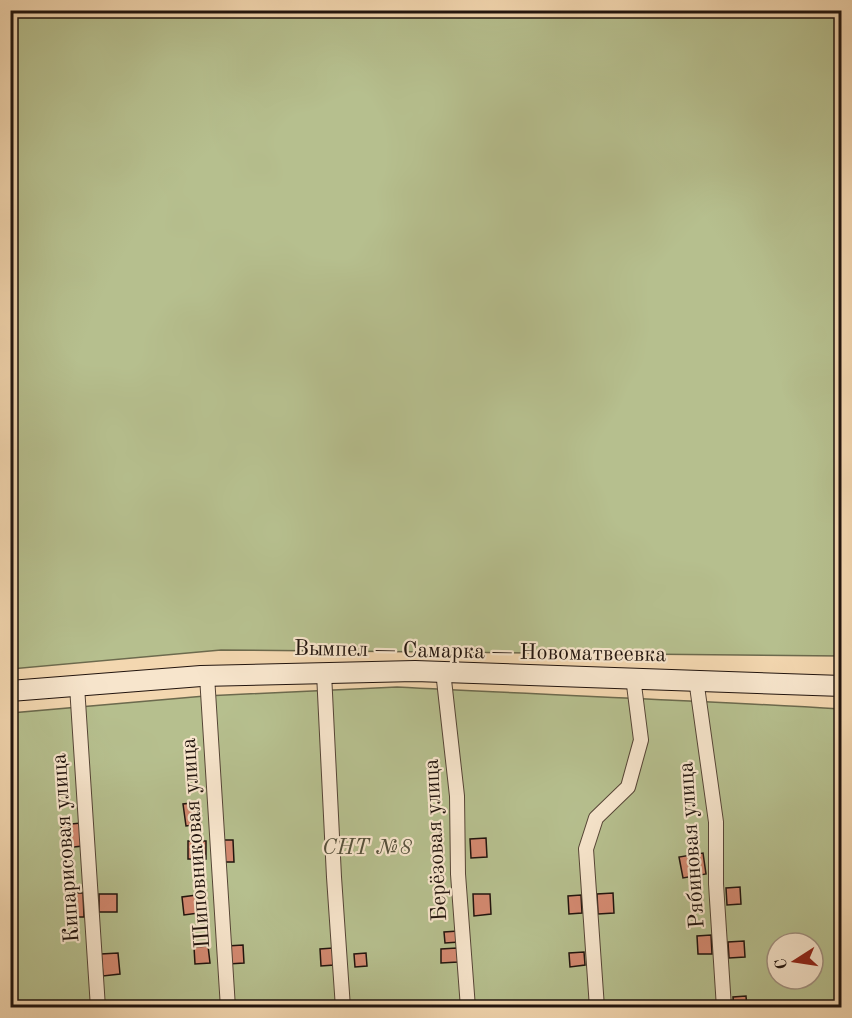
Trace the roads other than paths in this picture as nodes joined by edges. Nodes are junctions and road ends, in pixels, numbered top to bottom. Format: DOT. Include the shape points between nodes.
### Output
graph roads {
  1 [pos="443,671"];
  2 [pos="324,673"];
  3 [pos="207,676"];
  4 [pos="633,677"];
  5 [pos="696,679"];
  6 [pos="76,686"];
  7 [pos="842,686"];
  8 [pos="10,692"];
  9 [pos="98,1008"];
  10 [pos="228,1008"];
  11 [pos="343,1008"];
  12 [pos="468,1008"];
  13 [pos="597,1008"];
  14 [pos="724,1008"];
  1 -- 2 [label="main road, Вымпел — Самарка — Новоматвеевка"];
  1 -- 4 [label="main road, Вымпел — Самарка — Новоматвеевка"];
  1 -- 12 [label="street, Берёзовая улица" via="457,795 458,874"];
  2 -- 3 [label="main road, Вымпел — Самарка — Новоматвеевка"];
  2 -- 11 [label="street"];
  3 -- 6 [label="main road, Вымпел — Самарка — Новоматвеевка"];
  3 -- 10 [label="street, Шиповниковая улица"];
  4 -- 5 [label="main road, Вымпел — Самарка — Новоматвеевка"];
  4 -- 13 [label="street" via="641,740 628,787 596,818 586,849"];
  5 -- 7 [label="main road, Вымпел — Самарка — Новоматвеевка"];
  5 -- 14 [label="street, Рябиновая улица" via="716,822"];
  6 -- 8 [label="main road, Вымпел — Самарка — Новоматвеевка"];
  6 -- 9 [label="street, Кипарисовая улица"];
}
